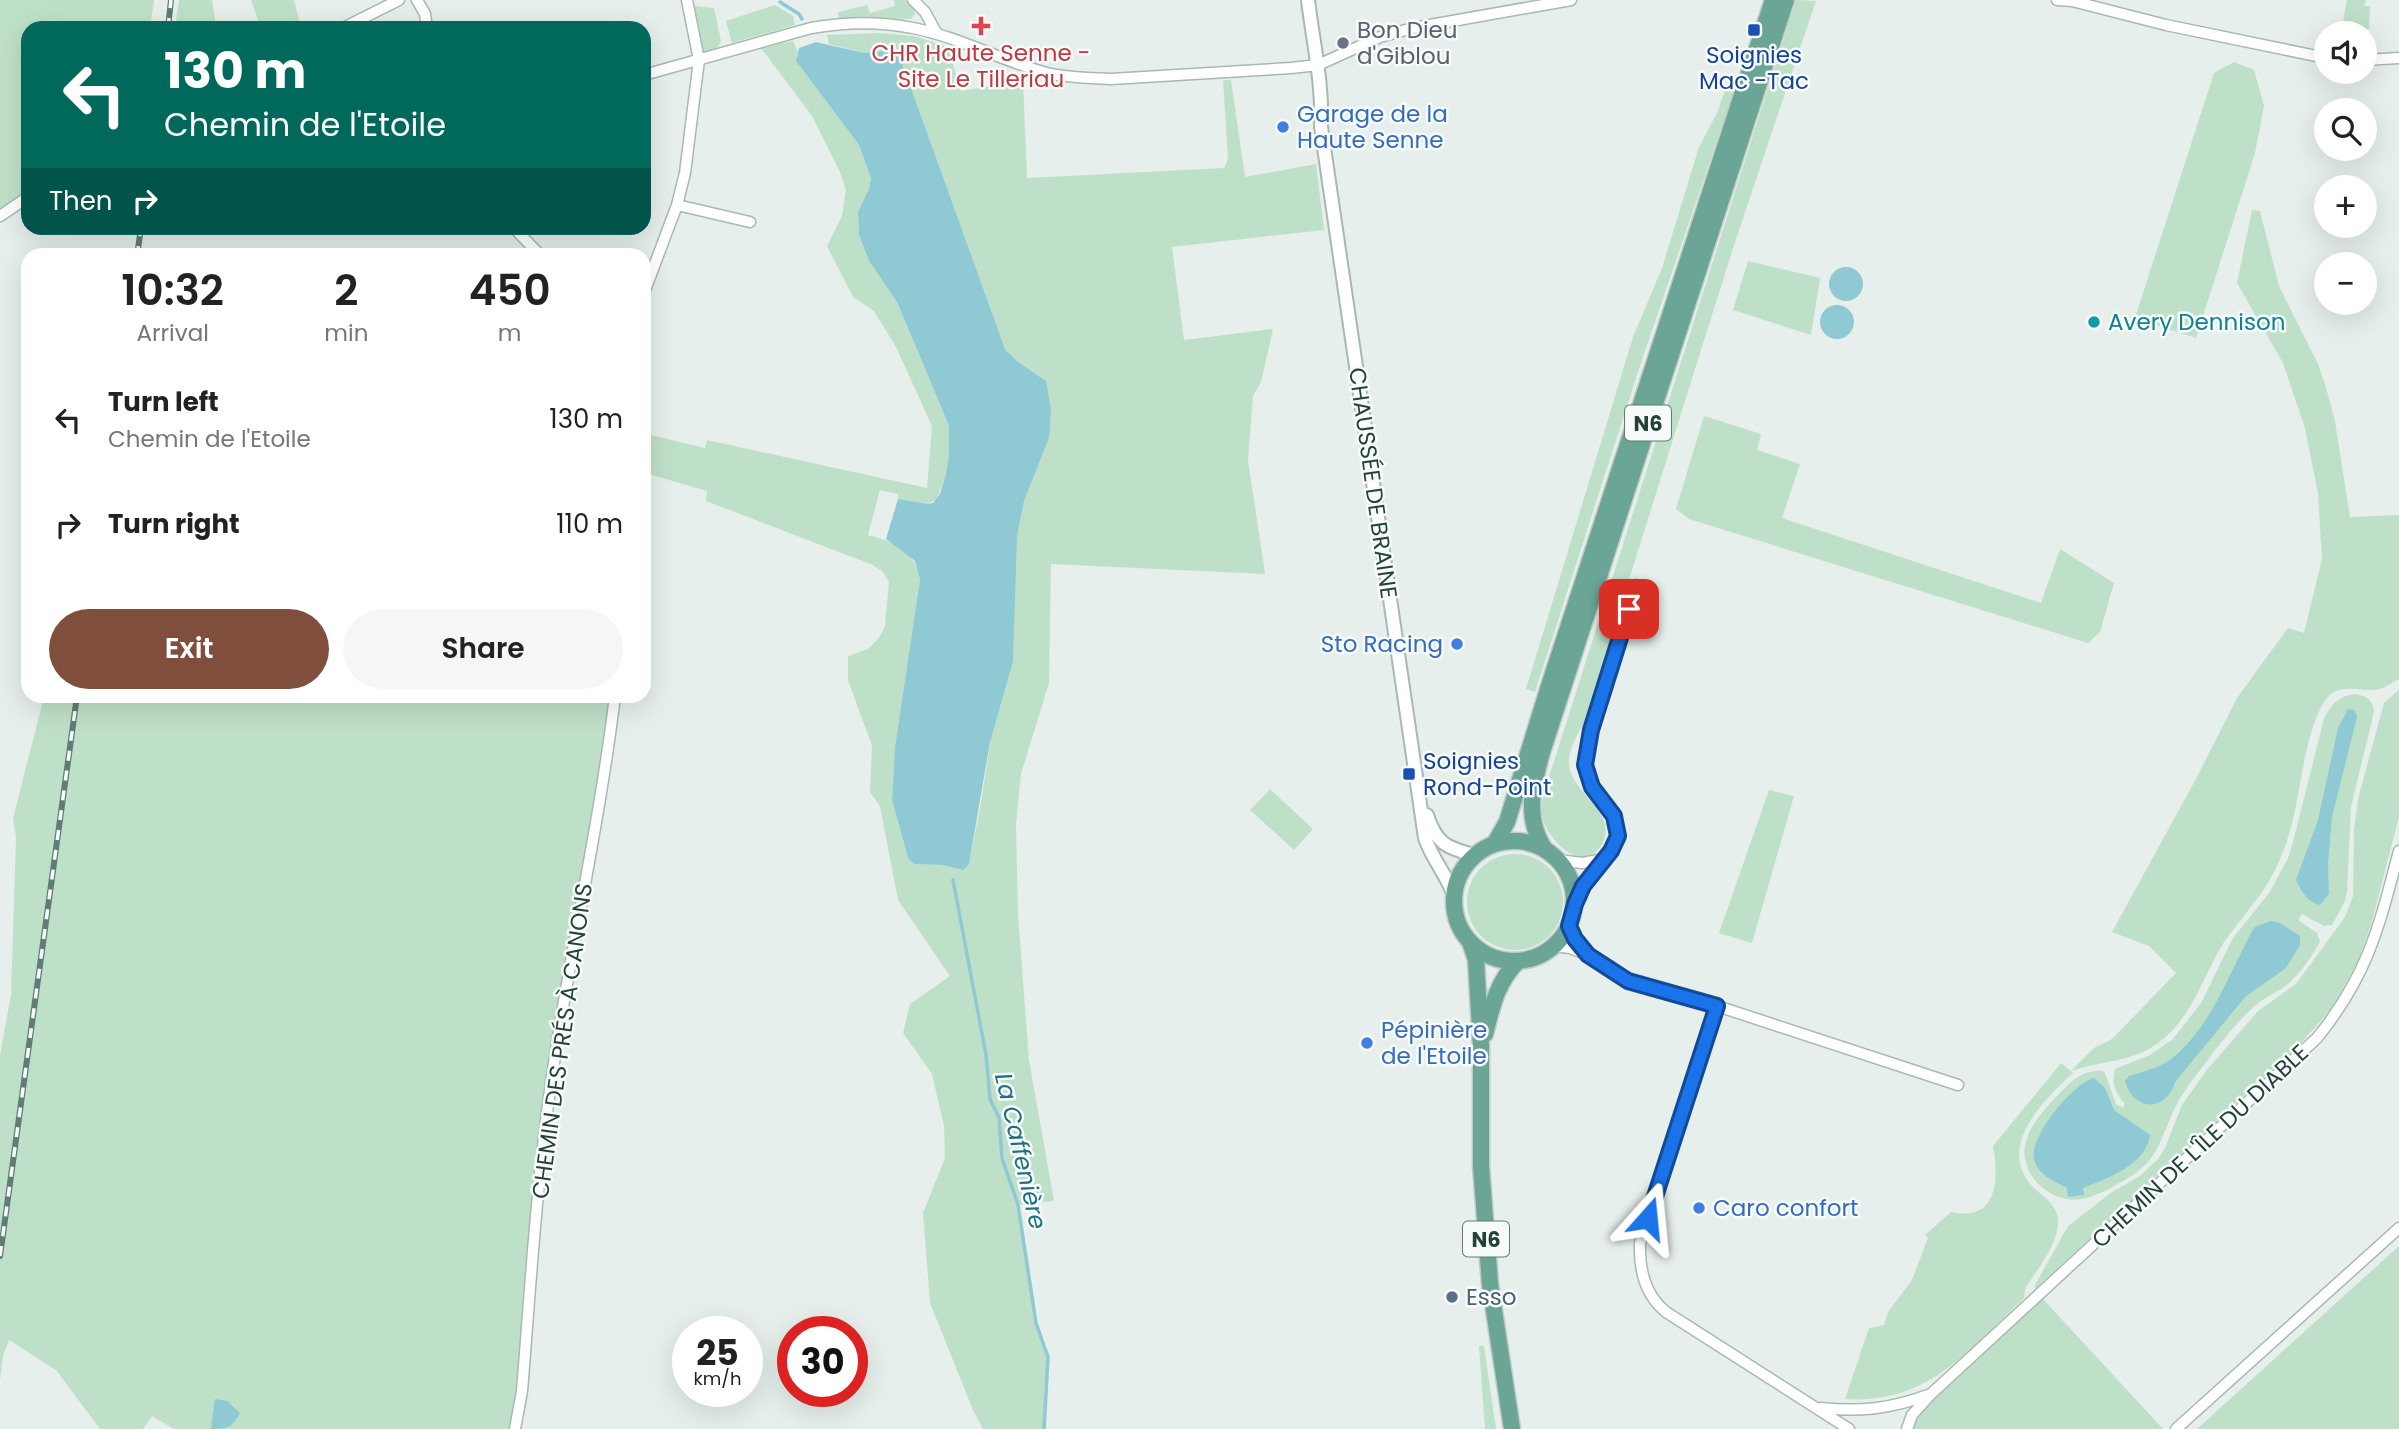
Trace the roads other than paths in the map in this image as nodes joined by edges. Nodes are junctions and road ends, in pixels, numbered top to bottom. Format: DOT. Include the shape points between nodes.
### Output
graph roads {
  1 [pos="399,0"];
  2 [pos="417,0"];
  3 [pos="687,0"];
  4 [pos="914,0"];
  5 [pos="1308,0"];
  6 [pos="1571,0"];
  7 [pos="1773,0"];
  8 [pos="1786,0"];
  9 [pos="2057,0"];
  10 [pos="357,21"];
  11 [pos="426,21"];
  12 [pos="937,34"];
  13 [pos="2314,56"];
  14 [pos="2399,58"];
  15 [pos="2377,59"];
  16 [pos="699,60"];
  17 [pos="1318,65"];
  18 [pos="651,73"];
  19 [pos="1322,105"];
  20 [pos="21,202"];
  21 [pos="677,205"];
  22 [pos="0,216"];
  23 [pos="750,222"];
  24 [pos="521,235"];
  25 [pos="533,248"];
  26 [pos="651,274"];
  27 [pos="1636,585"];
  28 [pos="614,703"];
  29 [pos="1495,843"];
  30 [pos="1544,848"];
  31 [pos="2399,851"];
  32 [pos="1474,855"];
  33 [pos="1604,859"];
  34 [pos="1559,860"];
  35 [pos="1454,896"];
  36 [pos="1575,904"];
  37 [pos="1569,926"];
  38 [pos="1470,942"];
  39 [pos="1554,946"];
  40 [pos="1588,955"];
  41 [pos="1518,961"];
  42 [pos="1717,1006"];
  43 [pos="1481,1046"];
  44 [pos="1958,1085"];
  45 [pos="2399,1227"];
  46 [pos="1931,1394"];
  47 [pos="1816,1408"];
  48 [pos="515,1429"];
  49 [pos="1512,1429"];
  50 [pos="1849,1429"];
  51 [pos="1907,1429"];
  52 [pos="2176,1429"];
  1 -- 10 [label="street"];
  2 -- 11 [label="street"];
  3 -- 16 [label="street"];
  4 -- 12 [label="street"];
  5 -- 17 [label="street, CHAUSSÉE DE BRAINE"];
  6 -- 17 [label="street" via="1413,28 1380,37"];
  7 -- 29 [label="main road, N6" via="1507,822"];
  8 -- 30 [label="main road, N6" via="1542,752 1531,807 1534,831"];
  9 -- 13 [label="street"];
  12 -- 16 [label="street" via="895,25 836,24"];
  12 -- 17 [label="street" via="1050,74 1088,78"];
  14 -- 15 [label="street"];
  16 -- 18 [label="street"];
  16 -- 21 [label="street"];
  17 -- 19 [label="street, CHAUSSÉE DE BRAINE"];
  19 -- 32 [label="street, CHAUSSÉE DE BRAINE" via="1330,128 1427,815 1439,841"];
  19 -- 35 [label="street, CHAUSSÉE DE BRAINE" via="1321,127 1425,838"];
  20 -- 22 [label="street"];
  21 -- 23 [label="street"];
  21 -- 26 [label="street"];
  24 -- 25 [label="street"];
  27 -- 33 [label="street" via="1587,748 1587,775 1618,828"];
  28 -- 48 [label="street, CHEMIN DES PRÉS À CANONS" via="544,1136"];
  29 -- 30 [label="main road" via="1515,840"];
  29 -- 32 [label="main road"];
  30 -- 34 [label="main road"];
  31 -- 46 [label="street, CHEMIN DE L'ÎLE DU DIABLE" via="2370,954 2342,1006 2317,1038"];
  32 -- 35 [label="main road" via="1461,873"];
  33 -- 34 [label="street" via="1582,863"];
  33 -- 36 [label="street" via="1588,877"];
  34 -- 36 [label="main road" via="1571,881"];
  35 -- 38 [label="main road, N6" via="1456,919"];
  36 -- 37 [label="main road"];
  37 -- 39 [label="main road"];
  37 -- 40 [label="street"];
  38 -- 41 [label="main road" via="1487,955"];
  38 -- 43 [label="main road, N6" via="1476,960"];
  39 -- 40 [label="street"];
  39 -- 41 [label="main road" via="1537,957"];
  40 -- 42 [label="street" via="1628,981"];
  41 -- 43 [label="main road, N6" via="1496,992"];
  42 -- 44 [label="street"];
  42 -- 47 [label="street" via="1640,1243 1642,1275 1666,1312"];
  43 -- 49 [label="main road, N6" via="1485,1223"];
  45 -- 52 [label="street"];
  46 -- 47 [label="street, CHEMIN DE L'ÎLE DU DIABLE" via="1867,1410"];
  46 -- 51 [label="street, CHEMIN DE L'ÎLE DU DIABLE" via="1912,1415"];
  47 -- 50 [label="street"];
}
